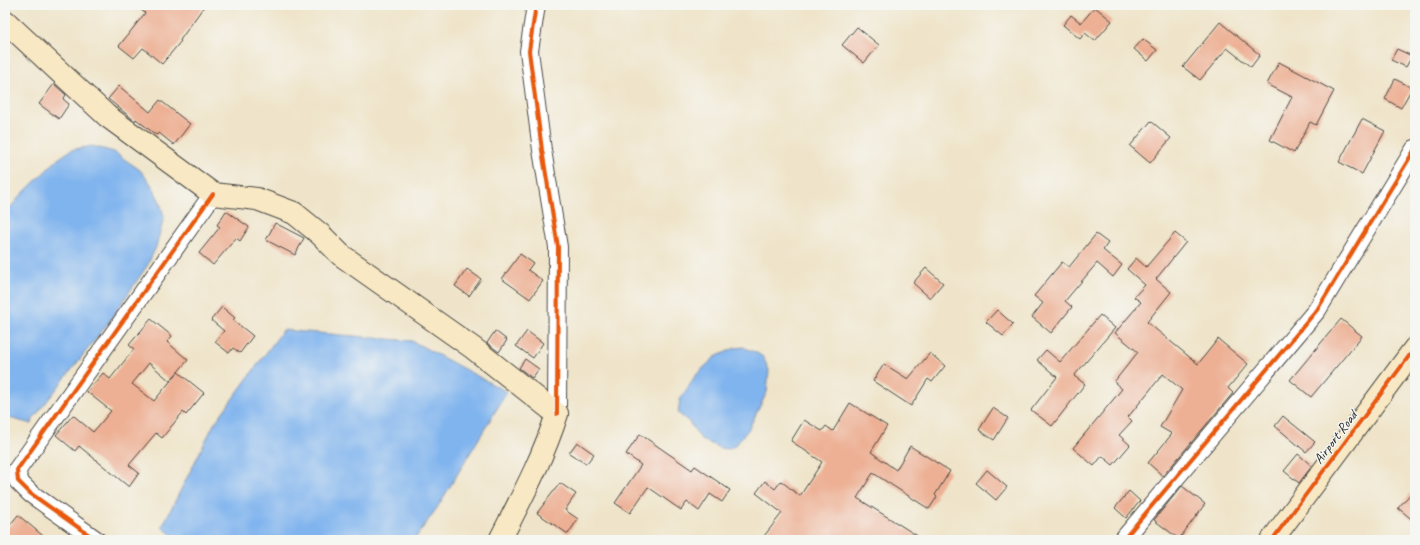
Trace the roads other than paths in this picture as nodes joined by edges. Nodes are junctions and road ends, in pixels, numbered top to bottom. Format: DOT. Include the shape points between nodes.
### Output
graph roads {
  1 [pos="536,5"];
  2 [pos="6,25"];
  3 [pos="1415,149"];
  4 [pos="213,194"];
  5 [pos="1415,348"];
  6 [pos="557,414"];
  7 [pos="96,540"];
  8 [pos="500,540"];
  9 [pos="1123,540"];
  10 [pos="1272,540"];
  1 -- 6 [label="street" via="529,51 558,247"];
  2 -- 4 [label="main road" via="107,116"];
  3 -- 9 [label="street" via="1317,310"];
  4 -- 6 [label="main road" via="257,199 294,213 320,234 341,256 473,348"];
  4 -- 7 [label="street" via="17,470 18,481 30,493"];
  5 -- 10 [label="main road, Airport Road"];
  6 -- 8 [label="main road" via="535,472"];
}
